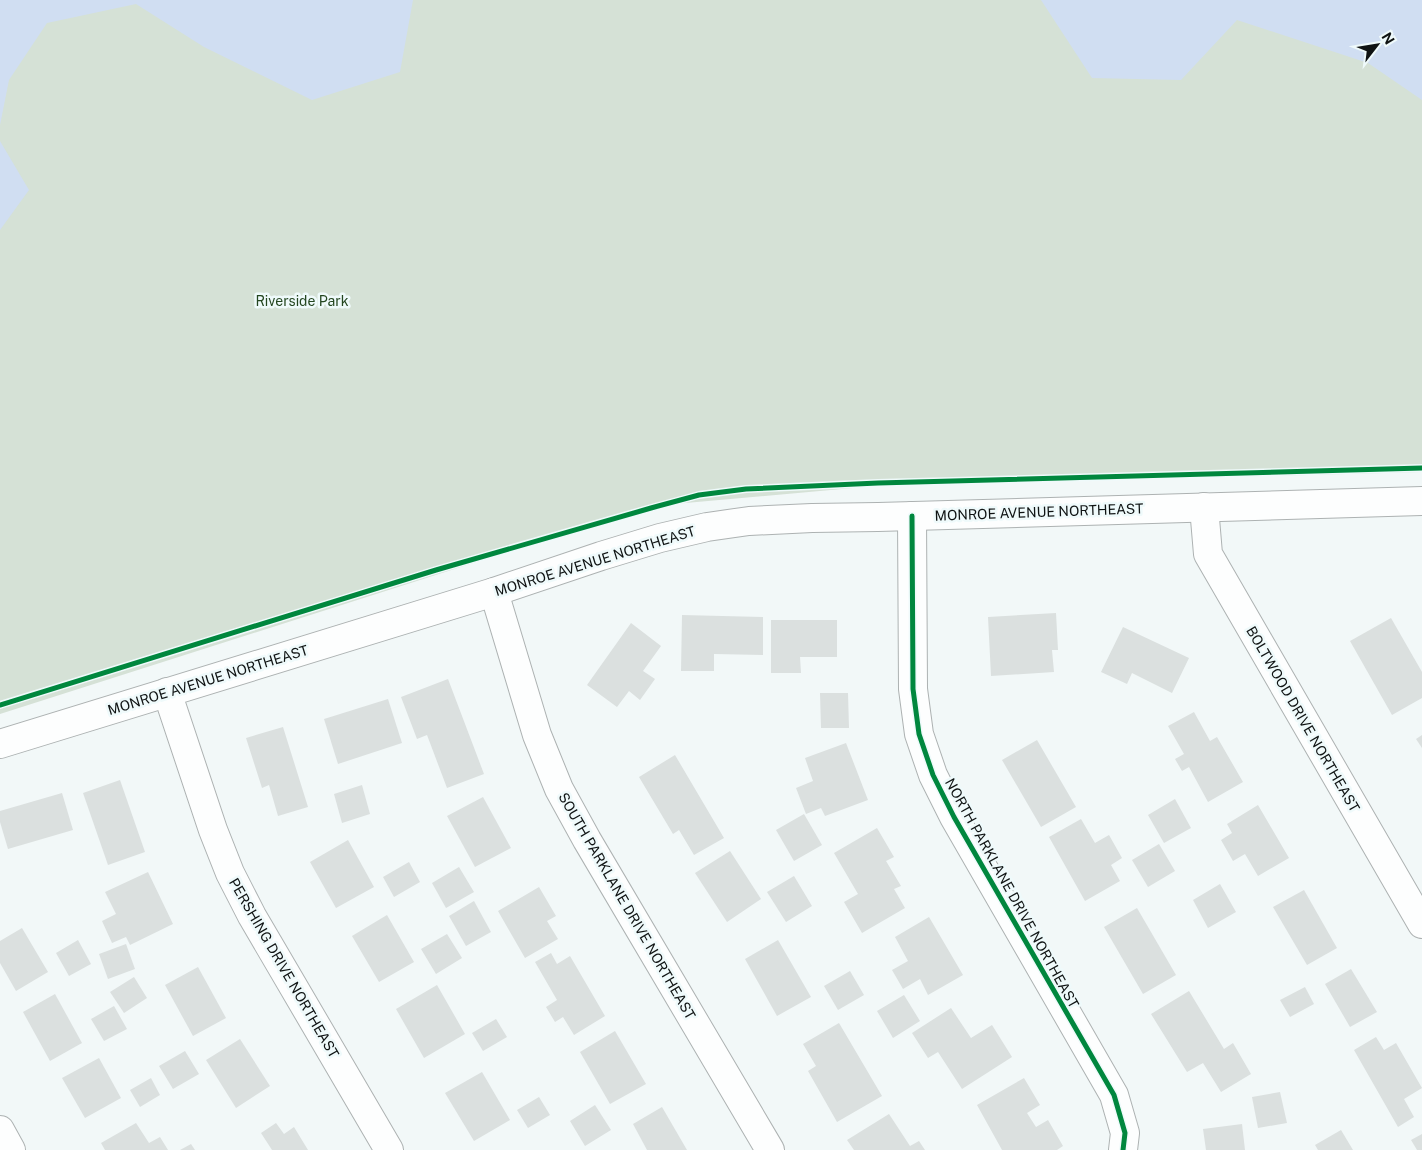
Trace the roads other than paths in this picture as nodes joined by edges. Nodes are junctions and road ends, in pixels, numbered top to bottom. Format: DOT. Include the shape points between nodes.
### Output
graph roads {
  1 [pos="1422,501"];
  2 [pos="1204,507"];
  3 [pos="912,516"];
  4 [pos="494,592"];
  5 [pos="167,692"];
  6 [pos="0,744"];
  7 [pos="1422,924"];
  8 [pos="0,1130"];
  9 [pos="12,1150"];
  10 [pos="389,1150"];
  11 [pos="770,1150"];
  12 [pos="1123,1150"];
  1 -- 2 [label="street, MONROE AVENUE NORTHEAST"];
  2 -- 3 [label="street, MONROE AVENUE NORTHEAST"];
  2 -- 7 [label="street, BOLTWOOD DRIVE NORTHEAST" via="1208,554"];
  3 -- 4 [label="street, MONROE AVENUE NORTHEAST" via="785,519 707,527 601,556"];
  3 -- 12 [label="street, NORTH PARKLANE DRIVE NORTHEAST" via="913,689 919,734 933,775 954,817 1114,1095 1125,1134"];
  4 -- 5 [label="street, MONROE AVENUE NORTHEAST"];
  4 -- 11 [label="street, SOUTH PARKLANE DRIVE NORTHEAST" via="537,735 559,789"];
  5 -- 6 [label="street, MONROE AVENUE NORTHEAST"];
  5 -- 10 [label="street, PERSHING DRIVE NORTHEAST" via="212,830 230,873"];
  8 -- 9 [label="street"];
}
